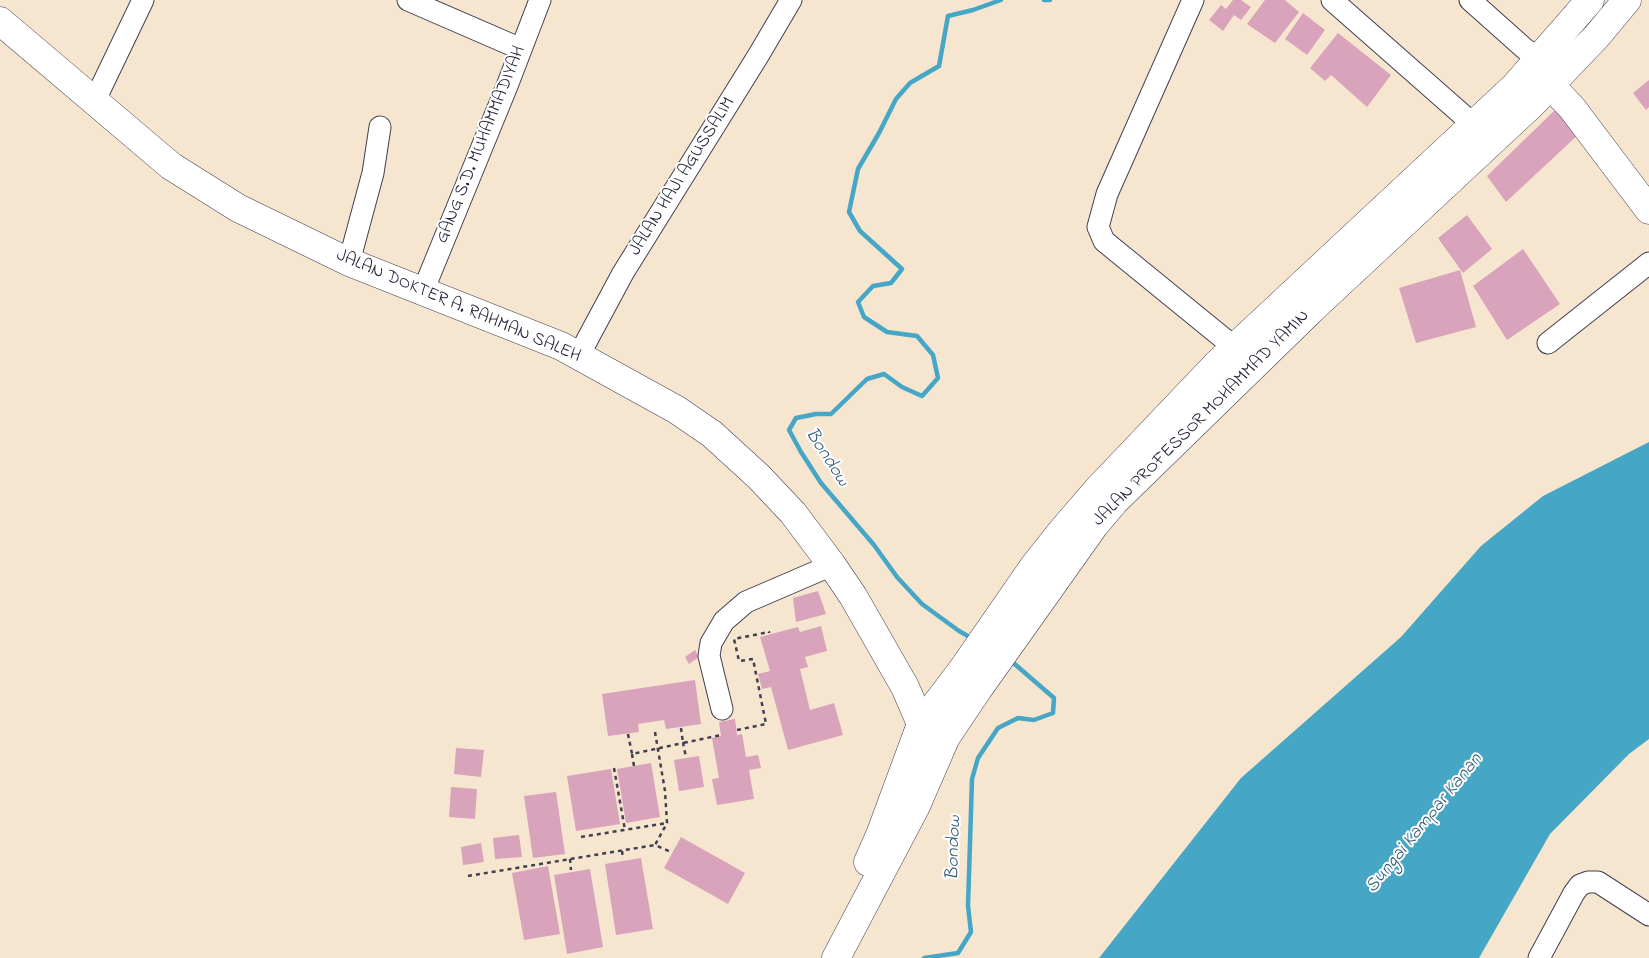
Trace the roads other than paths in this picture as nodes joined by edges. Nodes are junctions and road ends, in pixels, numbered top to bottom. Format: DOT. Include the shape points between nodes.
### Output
graph roads {
  1 [pos="143,0"];
  2 [pos="408,0"];
  3 [pos="540,0"];
  4 [pos="791,0"];
  5 [pos="1193,0"];
  6 [pos="1332,0"];
  7 [pos="1470,0"];
  8 [pos="1590,0"];
  9 [pos="1628,0"];
  10 [pos="0,21"];
  11 [pos="521,49"];
  12 [pos="1540,59"];
  13 [pos="1550,85"];
  14 [pos="95,100"];
  15 [pos="1473,124"];
  16 [pos="380,127"];
  17 [pos="1649,210"];
  18 [pos="349,262"];
  19 [pos="1649,263"];
  20 [pos="423,291"];
  21 [pos="1302,302"];
  22 [pos="1548,343"];
  23 [pos="1234,347"];
  24 [pos="579,355"];
  25 [pos="832,565"];
  26 [pos="1006,629"];
  27 [pos="971,679"];
  28 [pos="905,687"];
  29 [pos="940,698"];
  30 [pos="722,709"];
  31 [pos="922,724"];
  32 [pos="1649,915"];
  33 [pos="816,958"];
  34 [pos="836,958"];
  35 [pos="1539,958"];
  1 -- 14 [label="street"];
  2 -- 11 [label="street"];
  3 -- 11 [label="street, GANG S.D. MUHAMMADIYAH"];
  4 -- 24 [label="street, JALAN HAJI AGUSSALIM" via="623,273"];
  5 -- 23 [label="street" via="1107,194 1098,227 1104,241"];
  6 -- 15 [label="street"];
  7 -- 12 [label="street"];
  8 -- 12 [label="main road, JALAN PROFESSOR MOHAMMAD YAMIN"];
  9 -- 13 [label="main road, JALAN PROFESSOR MOHAMMAD YAMIN"];
  10 -- 14 [label="main road, JALAN DOKTER A. RAHMAN SALEH"];
  11 -- 20 [label="street, GANG S.D. MUHAMMADIYAH"];
  12 -- 15 [label="main road, JALAN PROFESSOR MOHAMMAD YAMIN" via="1516,86"];
  13 -- 17 [label="main road" via="1572,108"];
  13 -- 21 [label="main road, JALAN PROFESSOR MOHAMMAD YAMIN"];
  14 -- 18 [label="main road, JALAN DOKTER A. RAHMAN SALEH" via="186,176 238,208"];
  15 -- 21 [label="main road, JALAN PROFESSOR MOHAMMAD YAMIN"];
  16 -- 18 [label="street" via="373,173"];
  18 -- 20 [label="main road, JALAN DOKTER A. RAHMAN SALEH"];
  19 -- 22 [label="street"];
  20 -- 24 [label="main road, JALAN DOKTER A. RAHMAN SALEH"];
  21 -- 23 [label="main road, JALAN PROFESSOR MOHAMMAD YAMIN"];
  21 -- 26 [label="main road, JALAN PROFESSOR MOHAMMAD YAMIN" via="1115,500"];
  23 -- 26 [label="main road, JALAN PROFESSOR MOHAMMAD YAMIN" via="1098,489 1034,566"];
  24 -- 25 [label="main road, JALAN DOKTER A. RAHMAN SALEH" via="677,410 712,434 793,513"];
  25 -- 28 [label="main road, JALAN DOKTER A. RAHMAN SALEH"];
  25 -- 30 [label="street" via="746,602 724,621 711,644 709,656"];
  26 -- 27 [label="main road, JALAN PROFESSOR MOHAMMAD YAMIN"];
  27 -- 29 [label="main road, JALAN PROFESSOR MOHAMMAD YAMIN"];
  27 -- 34 [label="main road, JALAN PROFESSOR MOHAMMAD YAMIN" via="916,806"];
  28 -- 29 [label="main road"];
  28 -- 31 [label="main road, JALAN DOKTER A. RAHMAN SALEH"];
  29 -- 31 [label="main road, JALAN PROFESSOR MOHAMMAD YAMIN"];
  31 -- 33 [label="main road, JALAN PROFESSOR MOHAMMAD YAMIN" via="880,835 856,887"];
  32 -- 35 [label="street" via="1598,882 1580,885"];
}
